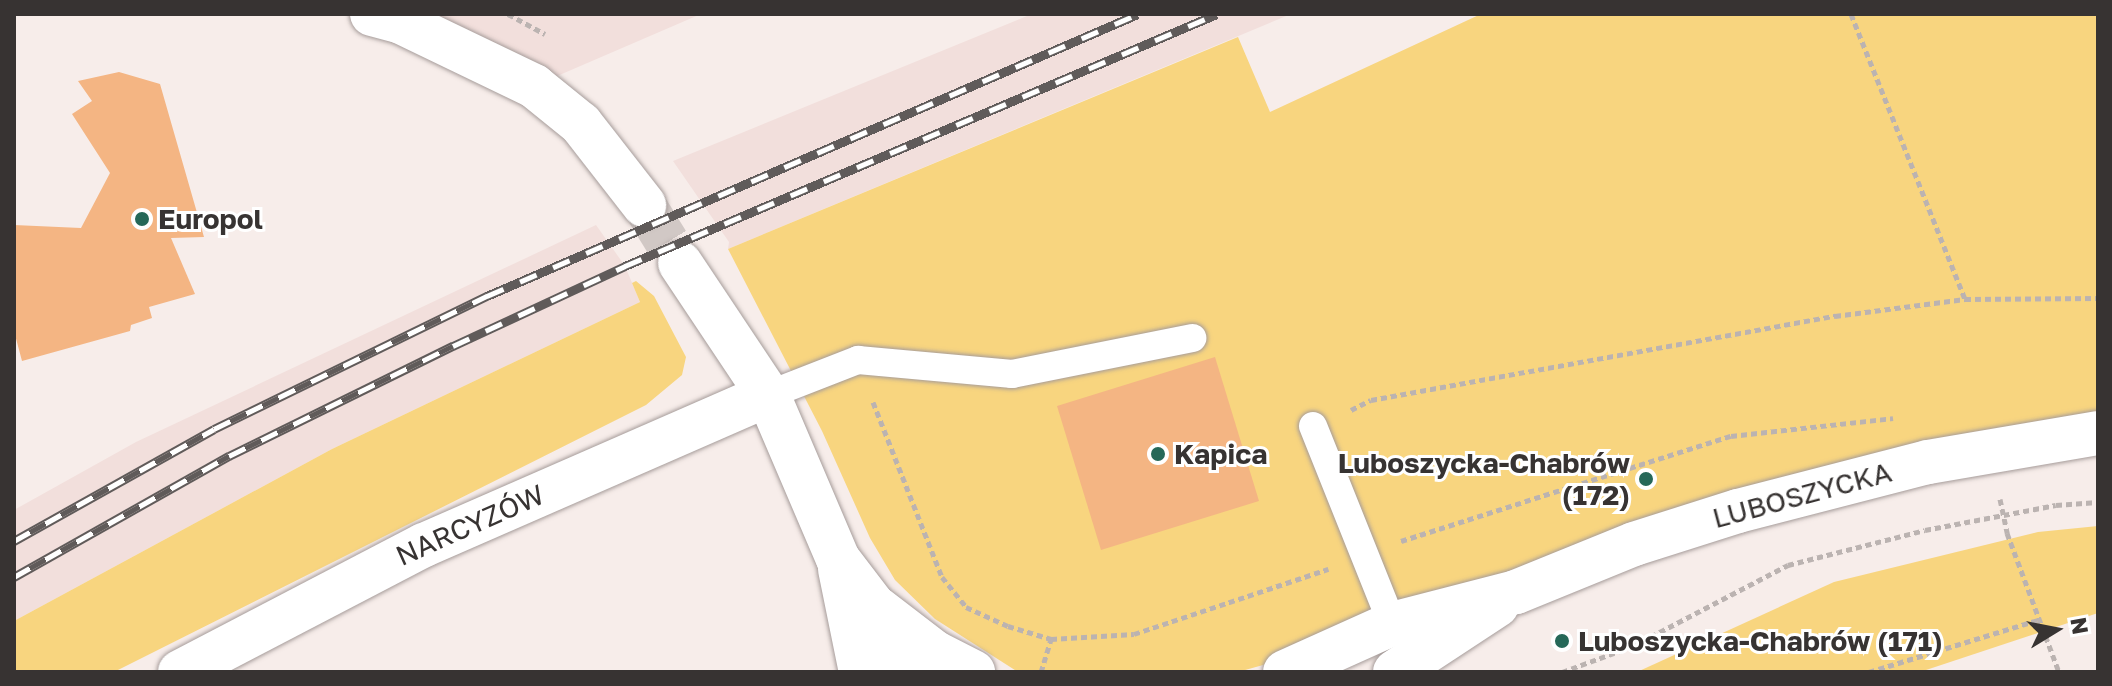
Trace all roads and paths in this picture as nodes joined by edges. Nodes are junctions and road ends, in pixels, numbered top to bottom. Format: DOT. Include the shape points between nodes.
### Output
graph roads {
  1 [pos="372,14"];
  2 [pos="1851,14"];
  3 [pos="644,205"];
  4 [pos="680,263"];
  5 [pos="2098,298"];
  6 [pos="1965,299"];
  7 [pos="1192,338"];
  8 [pos="858,360"];
  9 [pos="768,395"];
  10 [pos="1896,417"];
  11 [pos="1313,426"];
  12 [pos="2098,433"];
  13 [pos="2098,502"];
  14 [pos="2003,515"];
  15 [pos="1364,555"];
  16 [pos="838,559"];
  17 [pos="1516,592"];
  18 [pos="873,605"];
  19 [pos="2041,619"];
  20 [pos="1392,624"];
  21 [pos="1051,639"];
  22 [pos="180,672"];
  23 [pos="861,672"];
  24 [pos="904,672"];
  25 [pos="973,672"];
  26 [pos="1041,672"];
  27 [pos="1285,672"];
  28 [pos="1395,672"];
  29 [pos="1562,672"];
  30 [pos="1869,672"];
  31 [pos="2059,672"];
  1 -- 3 [label="street" via="401,22 534,86 581,124"];
  2 -- 6 [label="path"];
  4 -- 9 [label="street"];
  5 -- 6 [label="path"];
  6 -- 11 [label="path" via="1835,316 1371,400"];
  7 -- 8 [label="lane" via="1012,374"];
  8 -- 9 [label="lane"];
  8 -- 21 [label="path" via="942,577 966,607"];
  9 -- 16 [label="street"];
  9 -- 22 [label="street, NARCYZÓW" via="424,545"];
  10 -- 15 [label="path" via="1731,436"];
  11 -- 15 [label="lane"];
  12 -- 17 [label="street, LUBOSZYCKA" via="1840,482 1634,544"];
  13 -- 14 [label="path"];
  14 -- 19 [label="path"];
  14 -- 29 [label="path" via="1788,565 1633,646"];
  15 -- 20 [label="lane"];
  15 -- 21 [label="path" via="1134,634"];
  16 -- 18 [label="street"];
  16 -- 23 [label="street"];
  17 -- 20 [label="street, LUBOSZYCKA"];
  17 -- 28 [label="street, LUBOSZYCKA"];
  18 -- 24 [label="street"];
  18 -- 25 [label="street" via="934,652"];
  19 -- 30 [label="path"];
  19 -- 31 [label="path"];
  20 -- 27 [label="street, LUBOSZYCKA"];
  21 -- 26 [label="path"];
}
